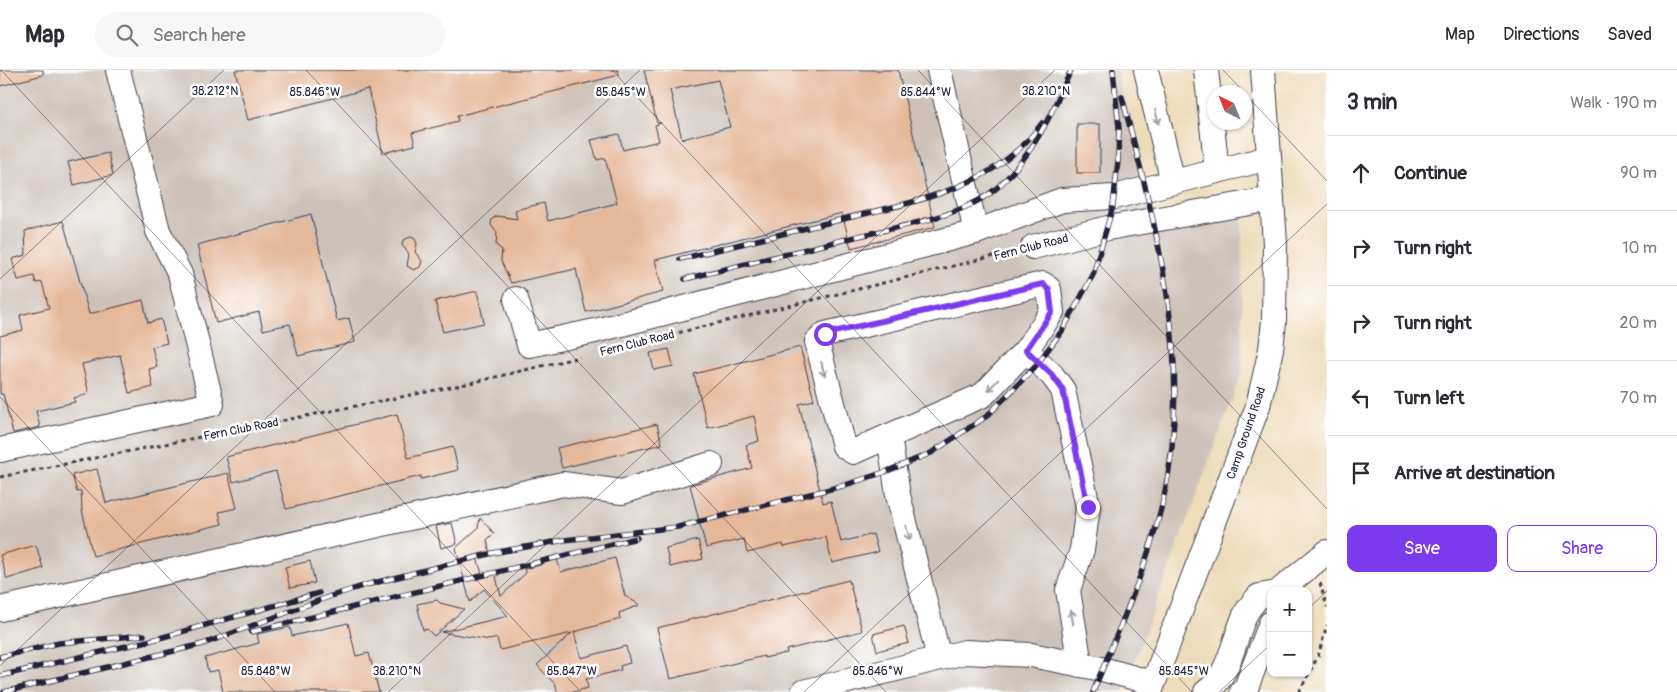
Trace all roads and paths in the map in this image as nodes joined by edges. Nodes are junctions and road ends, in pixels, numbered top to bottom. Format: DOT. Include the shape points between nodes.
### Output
graph roads {
  1 [pos="118,70"];
  2 [pos="939,70"];
  3 [pos="1146,70"];
  4 [pos="1206,70"];
  5 [pos="1263,70"];
  6 [pos="1269,158"];
  7 [pos="1217,171"];
  8 [pos="1173,182"];
  9 [pos="1272,199"];
  10 [pos="976,232"];
  11 [pos="1032,247"];
  12 [pos="516,299"];
  13 [pos="639,342"];
  14 [pos="1026,350"];
  15 [pos="582,356"];
  16 [pos="889,436"];
  17 [pos="0,450"];
  18 [pos="711,464"];
  19 [pos="0,477"];
  20 [pos="1319,560"];
  21 [pos="1284,587"];
  22 [pos="1267,595"];
  23 [pos="1327,607"];
  24 [pos="0,609"];
  25 [pos="1327,625"];
  26 [pos="1268,632"];
  27 [pos="939,658"];
  28 [pos="1080,665"];
  29 [pos="1151,687"];
  30 [pos="803,692"];
  31 [pos="1206,692"];
  32 [pos="1242,692"];
  33 [pos="1299,692"];
  1 -- 17 [label="street" via="158,231 180,274 212,404"];
  2 -- 10 [label="street"];
  3 -- 8 [label="street, one-way"];
  4 -- 7 [label="street"];
  5 -- 6 [label="street, Camp Ground Road"];
  6 -- 7 [label="street"];
  6 -- 9 [label="street, Camp Ground Road"];
  7 -- 8 [label="street"];
  8 -- 10 [label="street" via="1114,197 1062,200"];
  9 -- 11 [label="street, Fern Club Road" via="1108,228"];
  9 -- 29 [label="street, Camp Ground Road" via="1274,321 1266,376 1258,406"];
  10 -- 12 [label="street" via="595,331 529,345"];
  11 -- 13 [label="path, Fern Club Road"];
  14 -- 16 [label="street, one-way" via="983,395"];
  14 -- 16 [label="street, one-way" via="1052,312 1049,289 1043,284 825,334 817,342 844,446 854,452"];
  28 -- 14 [label="street, one-way" via="1068,590 1082,550 1088,507 1063,390"];
  15 -- 19 [label="path, Fern Club Road" via="466,384"];
  16 -- 27 [label="street, one-way" via="898,495"];
  18 -- 24 [label="street" via="622,492 563,484"];
  20 -- 21 [label="street"];
  20 -- 23 [label="path" via="1318,577"];
  22 -- 31 [label="street" via="1259,596 1246,612 1222,674 1213,688"];
  25 -- 33 [label="path" via="1318,656"];
  26 -- 32 [label="street"];
  27 -- 28 [label="street" via="965,652 1031,655"];
  27 -- 30 [label="street"];
  28 -- 29 [label="street"];
}
